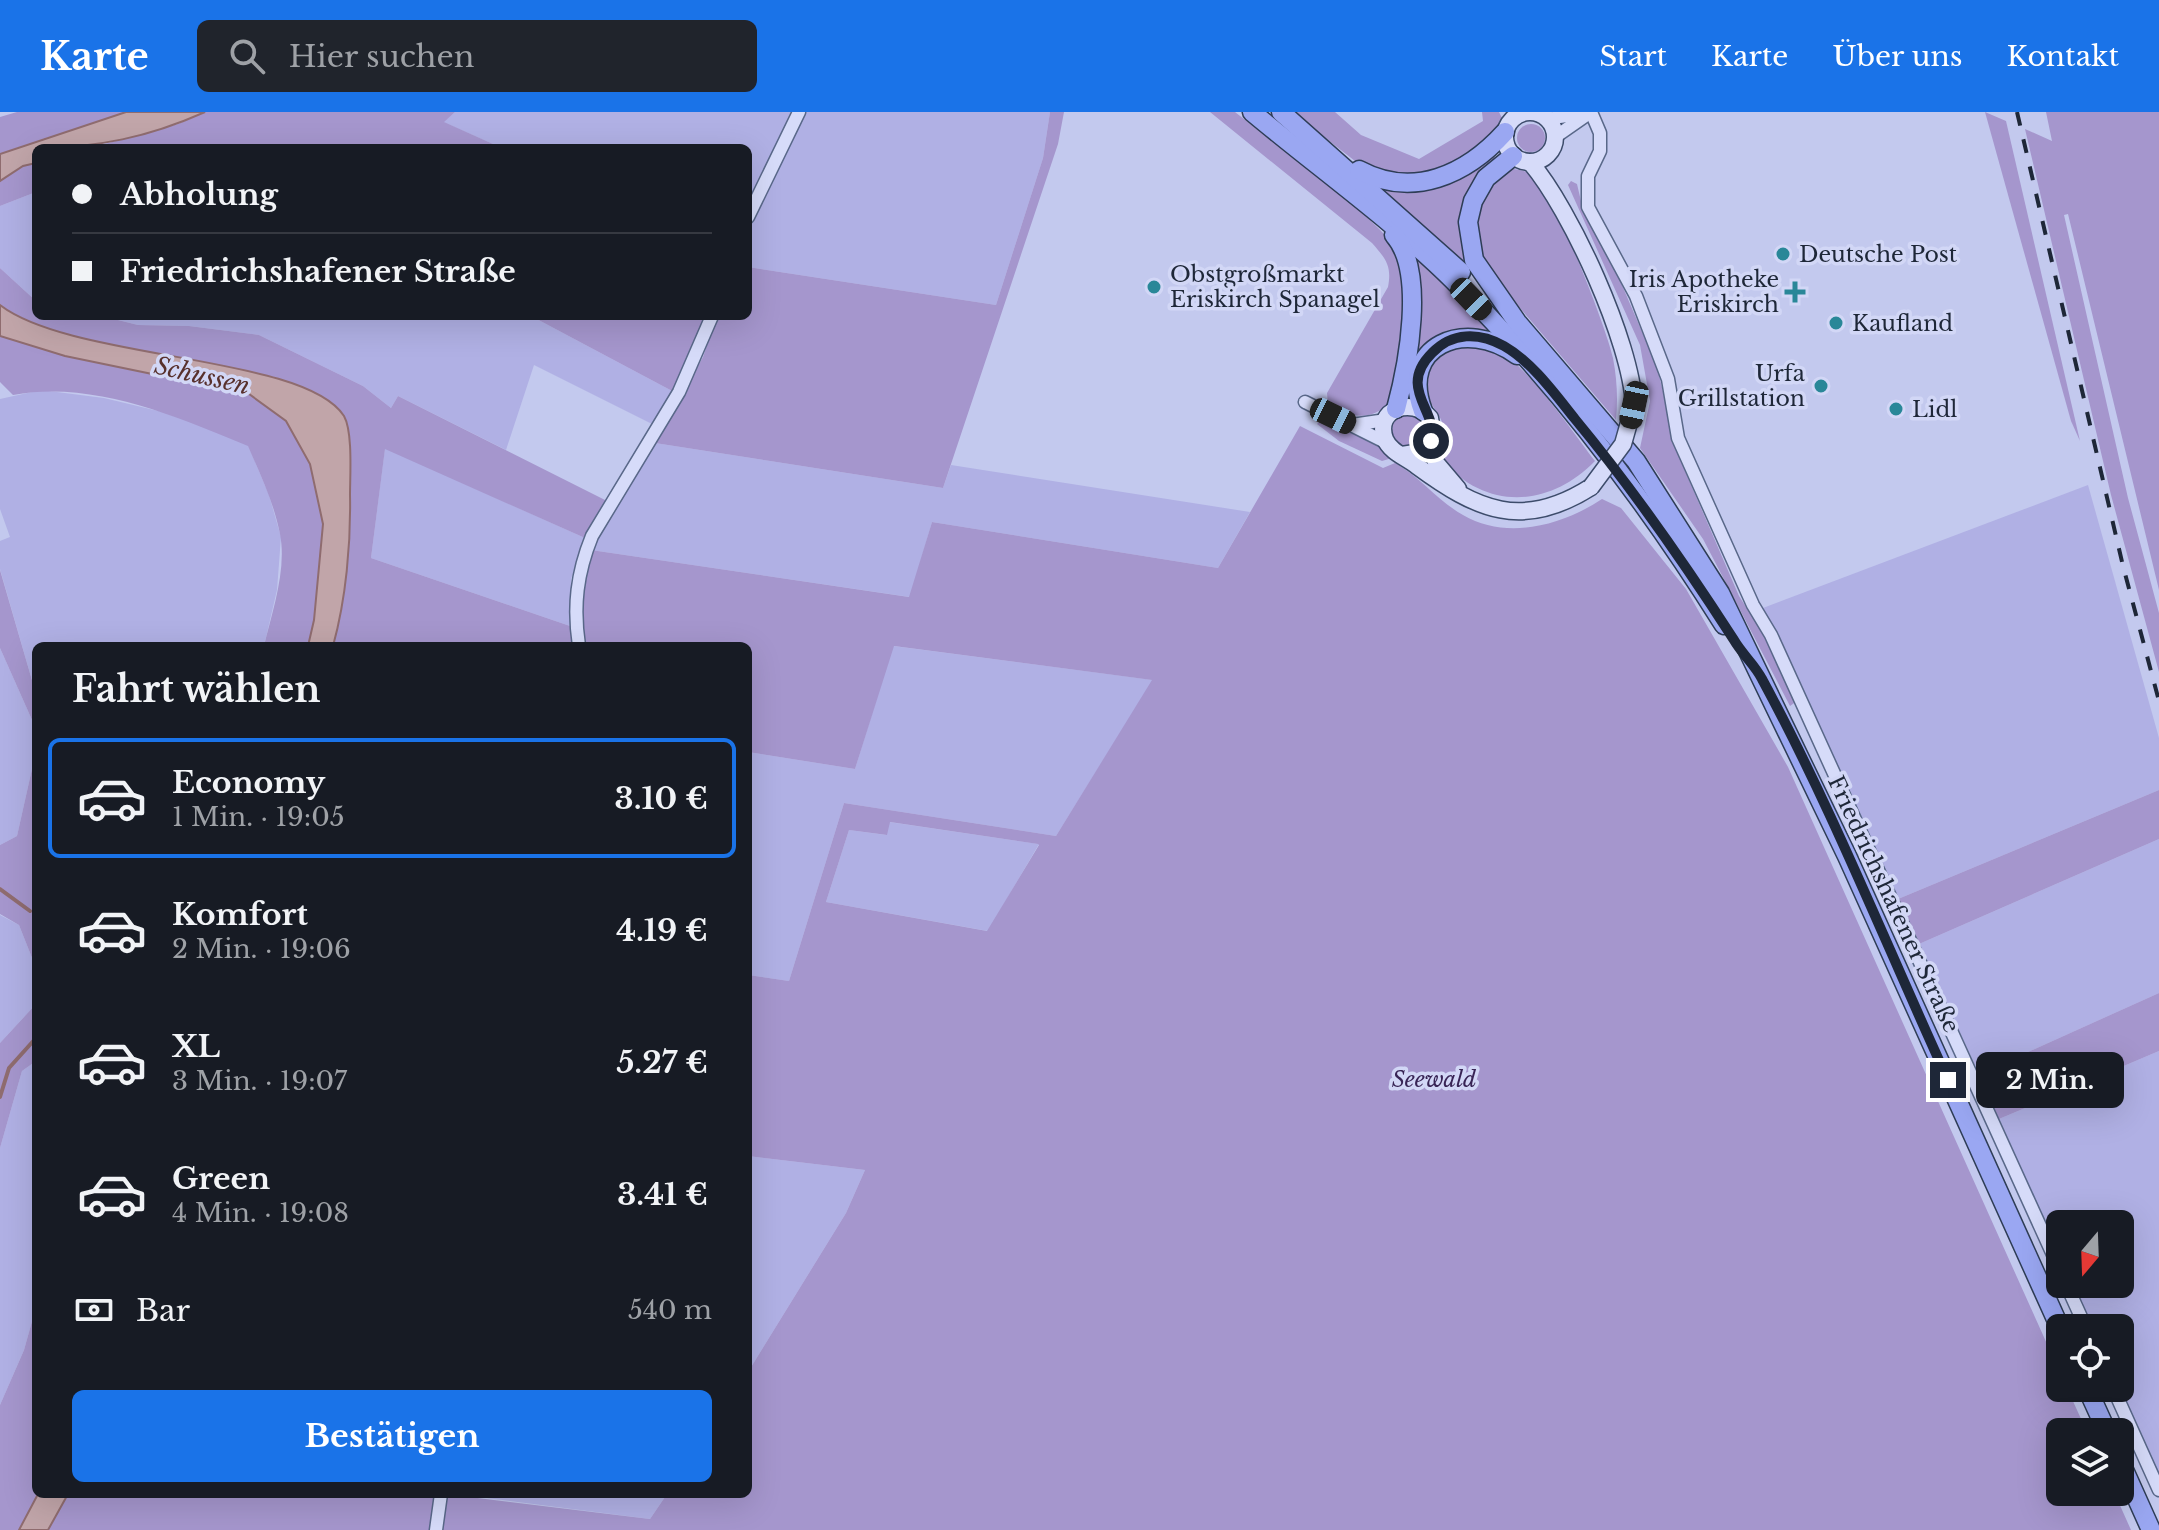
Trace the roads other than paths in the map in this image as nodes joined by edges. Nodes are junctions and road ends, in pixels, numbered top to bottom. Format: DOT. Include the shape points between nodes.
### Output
graph roads {
  1 [pos="799,112"];
  2 [pos="1252,112"];
  3 [pos="1281,112"];
  4 [pos="1525,112"];
  5 [pos="1591,112"];
  6 [pos="1547,119"];
  7 [pos="1507,122"];
  8 [pos="1555,137"];
  9 [pos="1315,139"];
  10 [pos="1530,158"];
  11 [pos="1360,202"];
  12 [pos="752,209"];
  13 [pos="710,320"];
  14 [pos="1517,322"];
  15 [pos="1557,396"];
  16 [pos="1305,402"];
  17 [pos="1423,411"];
  18 [pos="1391,414"];
  19 [pos="1352,425"];
  20 [pos="1431,441"];
  21 [pos="1387,443"];
  22 [pos="1402,455"];
  23 [pos="1467,499"];
  24 [pos="579,642"];
  25 [pos="1761,676"];
  26 [pos="2046,1239"];
  27 [pos="2054,1314"];
  28 [pos="2119,1402"];
  29 [pos="2159,1490"];
  30 [pos="2134,1492"];
  31 [pos="440,1498"];
  32 [pos="436,1530"];
  33 [pos="2151,1530"];
  1 -- 12 [label="street"];
  2 -- 11 [label="main road"];
  3 -- 9 [label="main road"];
  4 -- 6 [label="street"];
  4 -- 7 [label="street"];
  5 -- 6 [label="street"];
  5 -- 8 [label="street"];
  5 -- 26 [label="street" via="1600,133 1600,151 1588,176 1588,207 1636,296 1668,379 1678,438"];
  6 -- 8 [label="street"];
  7 -- 9 [label="main road" via="1451,171 1406,185 1370,176"];
  7 -- 10 [label="street" via="1507,148"];
  8 -- 10 [label="street"];
  9 -- 14 [label="main road"];
  10 -- 14 [label="main road" via="1486,178 1468,222 1474,260"];
  10 -- 23 [label="street, bridge" via="1550,185 1605,300 1633,379 1634,405 1623,444 1591,487 1562,503 1533,510 1503,511"];
  11 -- 15 [label="main road" via="1451,279 1511,339"];
  11 -- 18 [label="main road" via="1397,238 1412,270 1411,316"];
  13 -- 24 [label="street" via="679,392 592,536 575,591"];
  14 -- 25 [label="main road" via="1600,415 1662,498 1720,593"];
  15 -- 17 [label="main road" via="1506,347 1467,336 1452,338 1429,355 1418,389"];
  15 -- 25 [label="main road" via="1609,460"];
  16 -- 19 [label="street"];
  17 -- 18 [label="street" via="1410,406"];
  17 -- 20 [label="street" via="1433,427"];
  18 -- 19 [label="street"];
  18 -- 21 [label="street" via="1383,430"];
  19 -- 21 [label="street"];
  20 -- 22 [label="street" via="1421,452"];
  20 -- 23 [label="street" via="1436,463"];
  21 -- 22 [label="street"];
  22 -- 23 [label="street"];
  25 -- 27 [label="main road, Friedrichshafener Straße"];
  28 -- 29 [label="street"];
  30 -- 33 [label="main road"];
  31 -- 32 [label="street"];
}
